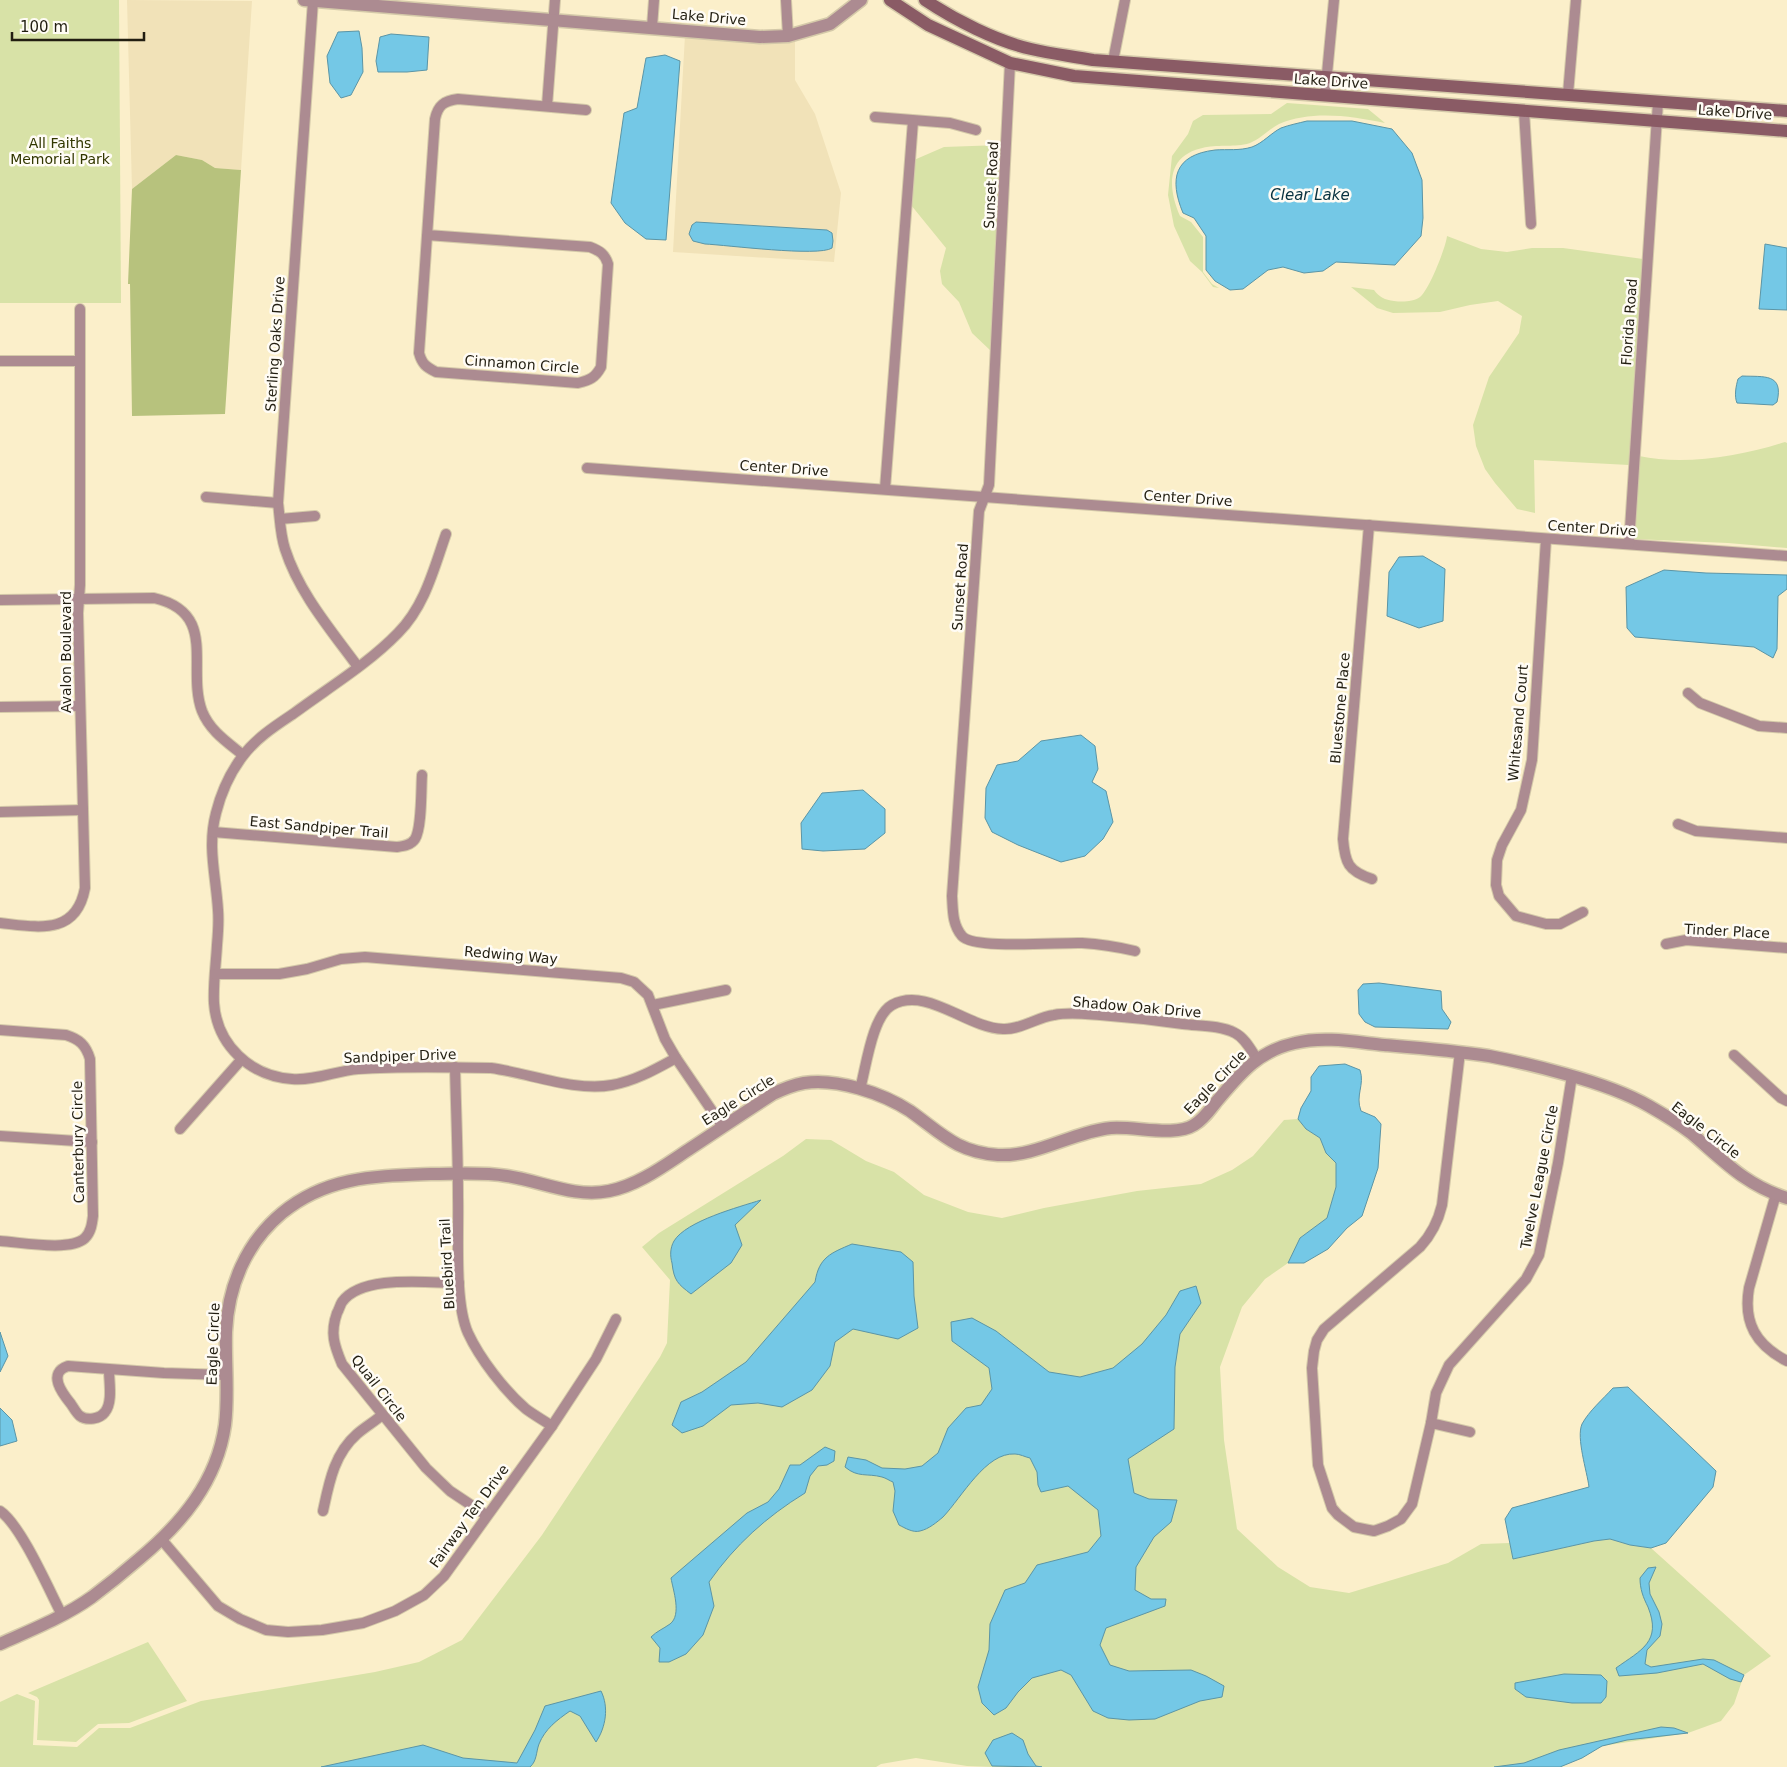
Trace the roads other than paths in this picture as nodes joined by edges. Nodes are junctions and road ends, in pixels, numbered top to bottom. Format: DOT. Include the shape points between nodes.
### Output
graph roads {
  1 [pos="308,0"];
  2 [pos="555,0"];
  3 [pos="654,0"];
  4 [pos="786,0"];
  5 [pos="861,0"];
  6 [pos="890,0"];
  7 [pos="925,0"];
  8 [pos="1125,0"];
  9 [pos="1334,0"];
  10 [pos="1576,0"];
  11 [pos="376,3"];
  12 [pos="553,19"];
  13 [pos="652,27"];
  14 [pos="788,36"];
  15 [pos="1113,61"];
  16 [pos="1010,63"];
  17 [pos="1328,77"];
  18 [pos="1568,94"];
  19 [pos="1325,95"];
  20 [pos="1658,102"];
  21 [pos="547,106"];
  22 [pos="586,110"];
  23 [pos="1524,111"];
  24 [pos="1787,111"];
  25 [pos="874,117"];
  26 [pos="913,120"];
  27 [pos="1656,122"];
  28 [pos="976,130"];
  29 [pos="1787,131"];
  30 [pos="1531,224"];
  31 [pos="427,235"];
  32 [pos="80,309"];
  33 [pos="0,361"];
  34 [pos="79,361"];
  35 [pos="587,468"];
  36 [pos="885,489"];
  37 [pos="984,496"];
  38 [pos="206,497"];
  39 [pos="278,503"];
  40 [pos="315,516"];
  41 [pos="280,518"];
  42 [pos="1369,525"];
  43 [pos="446,534"];
  44 [pos="1546,539"];
  45 [pos="1629,544"];
  46 [pos="1787,556"];
  47 [pos="79,599"];
  48 [pos="0,600"];
  49 [pos="358,667"];
  50 [pos="1688,693"];
  51 [pos="80,706"];
  52 [pos="0,707"];
  53 [pos="1787,728"];
  54 [pos="243,755"];
  55 [pos="422,775"];
  56 [pos="83,810"];
  57 [pos="0,812"];
  58 [pos="1678,824"];
  59 [pos="213,832"];
  60 [pos="1787,838"];
  61 [pos="1372,879"];
  62 [pos="1583,912"];
  63 [pos="0,924"];
  64 [pos="1666,944"];
  65 [pos="1787,948"];
  66 [pos="1135,951"];
  67 [pos="216,974"];
  68 [pos="726,990"];
  69 [pos="653,1005"];
  70 [pos="0,1030"];
  71 [pos="1460,1052"];
  72 [pos="1734,1055"];
  73 [pos="676,1058"];
  74 [pos="1257,1059"];
  75 [pos="241,1060"];
  76 [pos="455,1067"];
  77 [pos="1572,1076"];
  78 [pos="860,1089"];
  79 [pos="1787,1101"];
  80 [pos="723,1127"];
  81 [pos="180,1129"];
  82 [pos="0,1136"];
  83 [pos="92,1142"];
  84 [pos="458,1174"];
  85 [pos="1781,1196"];
  86 [pos="0,1241"];
  87 [pos="459,1283"];
  88 [pos="616,1319"];
  89 [pos="1787,1361"];
  90 [pos="109,1370"];
  91 [pos="226,1374"];
  92 [pos="382,1415"];
  93 [pos="1431,1423"];
  94 [pos="552,1426"];
  95 [pos="1470,1432"];
  96 [pos="0,1511"];
  97 [pos="323,1511"];
  98 [pos="486,1515"];
  99 [pos="162,1540"];
  100 [pos="62,1615"];
  101 [pos="0,1644"];
  1 -- 11 [label="street, Lake Drive"];
  1 -- 39 [label="street, Sterling Oaks Drive"];
  2 -- 12 [label="street"];
  3 -- 13 [label="street"];
  4 -- 14 [label="street"];
  5 -- 14 [label="street, Lake Drive" via="830,24"];
  6 -- 16 [label="main road, Lake Drive" via="928,24"];
  7 -- 15 [label="main road, Lake Drive" via="956,19 1029,49"];
  8 -- 15 [label="street"];
  9 -- 17 [label="street"];
  10 -- 18 [label="street"];
  11 -- 12 [label="street, Lake Drive"];
  12 -- 13 [label="street, Lake Drive"];
  12 -- 21 [label="street"];
  13 -- 14 [label="street, Lake Drive" via="760,37"];
  15 -- 17 [label="main road, Lake Drive"];
  16 -- 19 [label="main road, Lake Drive" via="1074,76"];
  16 -- 37 [label="street, Sunset Road" via="989,485"];
  17 -- 18 [label="main road, Lake Drive"];
  17 -- 19 [label="street"];
  18 -- 20 [label="main road, Lake Drive"];
  19 -- 23 [label="main road, Lake Drive"];
  20 -- 24 [label="main road, Lake Drive"];
  20 -- 27 [label="street, Florida Road"];
  21 -- 22 [label="street"];
  21 -- 31 [label="street" via="458,100 442,104 435,119"];
  23 -- 27 [label="main road, Lake Drive"];
  23 -- 30 [label="street"];
  25 -- 26 [label="street"];
  26 -- 28 [label="street" via="950,123"];
  26 -- 36 [label="street"];
  27 -- 29 [label="main road, Lake Drive"];
  27 -- 45 [label="street, Florida Road"];
  31 -- 31 [label="street, Cinnamon Circle" via="599,250 606,256 608,264 601,367 596,375 578,383 436,372 426,368 418,353"];
  32 -- 34 [label="street, Avalon Boulevard"];
  33 -- 34 [label="street"];
  34 -- 47 [label="street, Avalon Boulevard"];
  35 -- 36 [label="street, Center Drive"];
  36 -- 37 [label="street, Center Drive"];
  37 -- 42 [label="street, Center Drive"];
  37 -- 66 [label="street, Sunset Road" via="979,511 952,896 953,921 962,937 972,942 993,945 1082,943"];
  38 -- 39 [label="street"];
  39 -- 41 [label="street, Sterling Oaks Drive"];
  40 -- 41 [label="street"];
  41 -- 49 [label="street, Sterling Oaks Drive" via="284,548 295,574"];
  42 -- 44 [label="street, Center Drive"];
  42 -- 61 [label="street, Bluestone Place" via="1343,839 1351,868"];
  43 -- 49 [label="street, Sandpiper Drive" via="422,600 400,632"];
  44 -- 45 [label="street, Center Drive"];
  44 -- 62 [label="street, Whitesand Court" via="1532,760 1521,810 1497,860 1496,885 1499,896 1516,916 1546,924 1560,924"];
  45 -- 46 [label="street, Center Drive"];
  47 -- 48 [label="street"];
  47 -- 51 [label="street, Avalon Boulevard"];
  47 -- 54 [label="street" via="154,598 179,608 194,630 202,710 216,733"];
  49 -- 54 [label="street, Sandpiper Drive" via="267,732"];
  50 -- 53 [label="street" via="1700,703 1759,726"];
  51 -- 52 [label="street"];
  51 -- 56 [label="street, Avalon Boulevard"];
  54 -- 59 [label="street, Sandpiper Drive" via="222,794"];
  55 -- 59 [label="street, East Sandpiper Trail" via="418,829 415,839 408,845 398,847"];
  56 -- 57 [label="street"];
  56 -- 63 [label="street, Avalon Boulevard" via="85,888 83,901 76,913 54,926"];
  58 -- 60 [label="street" via="1696,832"];
  59 -- 67 [label="street, Sandpiper Drive" via="212,869 218,912"];
  64 -- 65 [label="street, Tinder Place" via="1686,940"];
  67 -- 69 [label="street, Redwing Way" via="279,974 341,959 365,957 622,978 642,988"];
  67 -- 75 [label="street, Sandpiper Drive" via="216,1018 229,1046"];
  68 -- 69 [label="street"];
  69 -- 73 [label="street, Redwing Way" via="665,1039"];
  70 -- 83 [label="street, Canterbury Circle" via="66,1035 82,1043 90,1058"];
  71 -- 74 [label="street, Eagle Circle" via="1319,1040 1294,1043"];
  71 -- 77 [label="street, Eagle Circle"];
  71 -- 93 [label="street, Twelve League Circle" via="1438,1221 1420,1247 1324,1329 1314,1351 1312,1368 1318,1464 1328,1500 1338,1516 1354,1527 1374,1531 1401,1519 1412,1504"];
  72 -- 79 [label="street"];
  73 -- 76 [label="street, Sandpiper Drive" via="634,1079 597,1087 505,1070"];
  73 -- 80 [label="street, Redwing Way"];
  74 -- 78 [label="street, Eagle Circle" via="1191,1127 1169,1131 1132,1127 1096,1130 1016,1154 998,1155 966,1149 938,1134 896,1103"];
  74 -- 78 [label="street, Shadow Oak Drive" via="1236,1033 1219,1028 1074,1013 1053,1015 1004,1029 965,1018 934,1004 904,1000 890,1006 875,1028"];
  75 -- 76 [label="street, Sandpiper Drive" via="259,1072 294,1079 359,1069"];
  75 -- 81 [label="street"];
  76 -- 84 [label="street, Bluebird Trail"];
  77 -- 85 [label="street, Eagle Circle" via="1645,1104 1690,1133 1732,1170"];
  77 -- 93 [label="street, Twelve League Circle" via="1539,1255 1526,1279 1449,1365 1436,1392"];
  78 -- 80 [label="street, Eagle Circle" via="815,1082 787,1087"];
  80 -- 84 [label="street, Eagle Circle" via="642,1179 606,1192 568,1190 509,1176"];
  82 -- 83 [label="street"];
  83 -- 86 [label="street, Canterbury Circle" via="94,1216 85,1238 74,1244 61,1245"];
  84 -- 87 [label="street, Bluebird Trail"];
  84 -- 91 [label="street, Eagle Circle" via="356,1178 324,1188 280,1214 252,1247 234,1283 227,1318"];
  85 -- 89 [label="street" via="1747,1301 1752,1330 1773,1354"];
  87 -- 92 [label="street, Quail Circle" via="386,1282 369,1285 342,1302 332,1330 334,1347 342,1364"];
  87 -- 94 [label="street, Bluebird Trail" via="468,1333 483,1358 512,1396"];
  88 -- 94 [label="street, Fairway Ten Drive" via="596,1360"];
  90 -- 90 [label="street" via="68,1366 58,1374 62,1392 80,1416 99,1418 106,1412"];
  90 -- 91 [label="street"];
  91 -- 99 [label="street, Eagle Circle" via="225,1426 213,1467 194,1503"];
  92 -- 97 [label="street" via="356,1435 341,1453 331,1475"];
  92 -- 98 [label="street, Quail Circle" via="426,1468 450,1491"];
  93 -- 95 [label="street"];
  94 -- 98 [label="street, Fairway Ten Drive"];
  96 -- 100 [label="street" via="8,1516 17,1530"];
  98 -- 99 [label="street, Fairway Ten Drive" via="444,1576 424,1595 363,1623 322,1630 266,1630 240,1619 218,1606"];
  99 -- 100 [label="street, Eagle Circle" via="90,1598"];
  100 -- 101 [label="street, Eagle Circle"];
}
